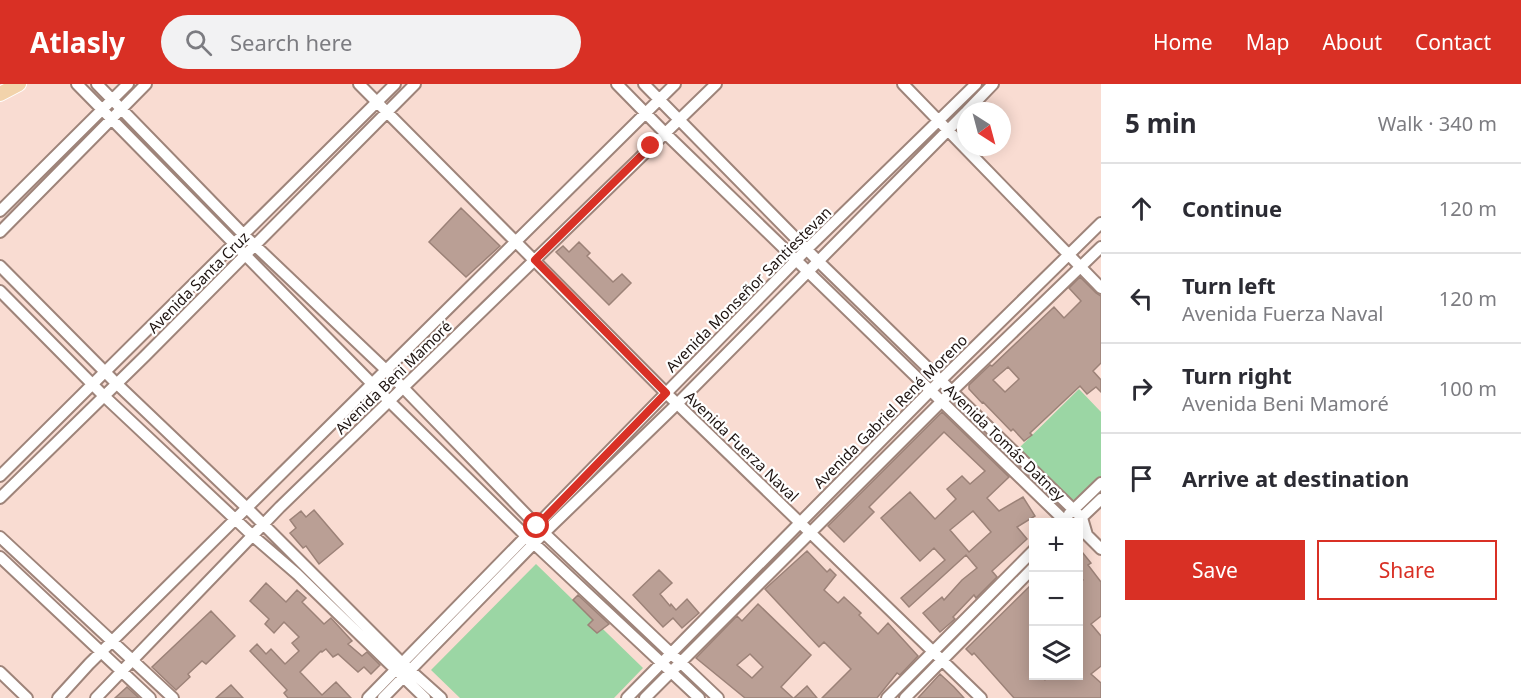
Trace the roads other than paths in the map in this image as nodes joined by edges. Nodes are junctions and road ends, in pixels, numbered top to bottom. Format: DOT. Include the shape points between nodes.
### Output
graph roads {
  1 [pos="19,84"];
  2 [pos="77,84"];
  3 [pos="97,84"];
  4 [pos="128,84"];
  5 [pos="146,84"];
  6 [pos="359,84"];
  7 [pos="395,84"];
  8 [pos="415,84"];
  9 [pos="617,84"];
  10 [pos="644,84"];
  11 [pos="675,84"];
  12 [pos="716,84"];
  13 [pos="903,84"];
  14 [pos="976,84"];
  15 [pos="993,84"];
  16 [pos="0,94"];
  17 [pos="659,99"];
  18 [pos="112,100"];
  19 [pos="377,102"];
  20 [pos="976,102"];
  21 [pos="121,109"];
  22 [pos="101,110"];
  23 [pos="387,112"];
  24 [pos="645,113"];
  25 [pos="110,120"];
  26 [pos="678,120"];
  27 [pos="938,121"];
  28 [pos="957,122"];
  29 [pos="948,131"];
  30 [pos="665,133"];
  31 [pos="0,212"];
  32 [pos="1101,224"];
  33 [pos="0,232"];
  34 [pos="244,235"];
  35 [pos="516,241"];
  36 [pos="235,245"];
  37 [pos="255,245"];
  38 [pos="1101,247"];
  39 [pos="807,249"];
  40 [pos="245,255"];
  41 [pos="1069,256"];
  42 [pos="535,260"];
  43 [pos="797,260"];
  44 [pos="819,262"];
  45 [pos="0,266"];
  46 [pos="1080,268"];
  47 [pos="809,272"];
  48 [pos="1101,288"];
  49 [pos="0,291"];
  50 [pos="386,370"];
  51 [pos="106,372"];
  52 [pos="941,380"];
  53 [pos="117,384"];
  54 [pos="93,385"];
  55 [pos="372,385"];
  56 [pos="403,388"];
  57 [pos="931,391"];
  58 [pos="952,391"];
  59 [pos="666,393"];
  60 [pos="104,396"];
  61 [pos="390,402"];
  62 [pos="942,402"];
  63 [pos="677,404"];
  64 [pos="0,476"];
  65 [pos="1101,483"];
  66 [pos="0,498"];
  67 [pos="1101,499"];
  68 [pos="247,508"];
  69 [pos="1077,517"];
  70 [pos="1059,518"];
  71 [pos="236,520"];
  72 [pos="800,523"];
  73 [pos="264,525"];
  74 [pos="540,530"];
  75 [pos="811,533"];
  76 [pos="1083,533"];
  77 [pos="253,536"];
  78 [pos="0,537"];
  79 [pos="531,540"];
  80 [pos="1101,549"];
  81 [pos="1029,555"];
  82 [pos="0,557"];
  83 [pos="1029,572"];
  84 [pos="113,640"];
  85 [pos="933,651"];
  86 [pos="102,652"];
  87 [pos="671,654"];
  88 [pos="133,660"];
  89 [pos="942,660"];
  90 [pos="662,663"];
  91 [pos="681,663"];
  92 [pos="403,670"];
  93 [pos="122,671"];
  94 [pos="0,672"];
  95 [pos="672,672"];
  96 [pos="27,698"];
  97 [pos="58,698"];
  98 [pos="96,698"];
  99 [pos="150,698"];
  100 [pos="173,698"];
  101 [pos="368,698"];
  102 [pos="383,698"];
  103 [pos="425,698"];
  104 [pos="441,698"];
  105 [pos="627,698"];
  106 [pos="645,698"];
  107 [pos="699,698"];
  108 [pos="718,698"];
  109 [pos="887,698"];
  110 [pos="905,698"];
  111 [pos="981,698"];
  1 -- 16 [label="main road"];
  2 -- 22 [label="street"];
  3 -- 18 [label="street"];
  4 -- 18 [label="street"];
  5 -- 21 [label="street"];
  6 -- 19 [label="street, Avenida Fuerza Naval"];
  7 -- 19 [label="street, Avenida Santa Cruz"];
  8 -- 23 [label="street, Avenida Santa Cruz"];
  9 -- 24 [label="street, Avenida Tomás Datney"];
  10 -- 17 [label="street, Avenida Tomás Datney"];
  11 -- 17 [label="street, Avenida Beni Mamoré"];
  12 -- 26 [label="street, Avenida Beni Mamoré"];
  13 -- 27 [label="street"];
  14 -- 27 [label="street, Avenida Monseñor Santiestevan"];
  15 -- 20 [label="street, Avenida Monseñor Santiestevan"];
  17 -- 24 [label="street, Avenida Beni Mamoré"];
  17 -- 26 [label="street, Avenida Tomás Datney"];
  18 -- 21 [label="street"];
  18 -- 22 [label="street"];
  19 -- 23 [label="street, Avenida Fuerza Naval"];
  19 -- 34 [label="street, Avenida Santa Cruz"];
  21 -- 25 [label="street"];
  21 -- 34 [label="street"];
  22 -- 25 [label="street"];
  22 -- 31 [label="street"];
  23 -- 35 [label="street, Avenida Fuerza Naval"];
  23 -- 37 [label="street, Avenida Santa Cruz"];
  24 -- 30 [label="street, Avenida Tomás Datney"];
  24 -- 35 [label="street, Avenida Beni Mamoré"];
  25 -- 33 [label="street"];
  25 -- 36 [label="street"];
  26 -- 30 [label="street, Avenida Beni Mamoré"];
  26 -- 39 [label="street, Avenida Tomás Datney"];
  27 -- 29 [label="street"];
  27 -- 39 [label="street, Avenida Monseñor Santiestevan"];
  28 -- 29 [label="street, Avenida Monseñor Santiestevan"];
  29 -- 41 [label="street"];
  29 -- 44 [label="street, Avenida Monseñor Santiestevan"];
  30 -- 42 [label="street, Avenida Beni Mamoré"];
  30 -- 43 [label="street, Avenida Tomás Datney"];
  32 -- 41 [label="street, Avenida Gabriel René Moreno"];
  34 -- 36 [label="street, Avenida Santa Cruz"];
  34 -- 37 [label="street"];
  35 -- 42 [label="street, Avenida Fuerza Naval"];
  35 -- 50 [label="street, Avenida Beni Mamoré"];
  36 -- 40 [label="street"];
  36 -- 51 [label="street, Avenida Santa Cruz"];
  37 -- 40 [label="street, Avenida Santa Cruz"];
  37 -- 50 [label="street"];
  38 -- 46 [label="street, Avenida Gabriel René Moreno"];
  39 -- 43 [label="street, Avenida Monseñor Santiestevan"];
  39 -- 44 [label="street, Avenida Tomás Datney"];
  40 -- 53 [label="street, Avenida Santa Cruz"];
  40 -- 55 [label="street"];
  41 -- 46 [label="street"];
  41 -- 52 [label="street, Avenida Gabriel René Moreno"];
  42 -- 56 [label="street, Avenida Beni Mamoré"];
  42 -- 59 [label="street, Avenida Fuerza Naval"];
  43 -- 47 [label="street, Avenida Tomás Datney"];
  43 -- 59 [label="street, Avenida Monseñor Santiestevan"];
  44 -- 47 [label="street, Avenida Monseñor Santiestevan"];
  44 -- 52 [label="street, Avenida Tomás Datney"];
  45 -- 51 [label="street"];
  46 -- 48 [label="street"];
  46 -- 58 [label="street, Avenida Gabriel René Moreno"];
  47 -- 57 [label="street, Avenida Tomás Datney"];
  47 -- 63 [label="street, Avenida Monseñor Santiestevan"];
  49 -- 54 [label="street"];
  50 -- 55 [label="street, Avenida Beni Mamoré"];
  50 -- 56 [label="street"];
  51 -- 53 [label="street"];
  51 -- 54 [label="street, Avenida Santa Cruz"];
  52 -- 57 [label="street, Avenida Gabriel René Moreno"];
  52 -- 58 [label="street, Avenida Tomás Datney"];
  53 -- 60 [label="street, Avenida Santa Cruz"];
  53 -- 68 [label="street"];
  54 -- 60 [label="street"];
  54 -- 64 [label="street, Avenida Santa Cruz"];
  55 -- 61 [label="street"];
  55 -- 68 [label="street, Avenida Beni Mamoré"];
  56 -- 61 [label="street, Avenida Beni Mamoré"];
  56 -- 74 [label="street"];
  57 -- 62 [label="street, Avenida Tomás Datney"];
  57 -- 72 [label="street, Avenida Gabriel René Moreno"];
  58 -- 62 [label="street, Avenida Gabriel René Moreno"];
  58 -- 69 [label="street, Avenida Tomás Datney"];
  59 -- 63 [label="street, Avenida Fuerza Naval"];
  59 -- 74 [label="street, Avenida Monseñor Santiestevan"];
  60 -- 66 [label="street, Avenida Santa Cruz"];
  60 -- 71 [label="street"];
  61 -- 73 [label="street, Avenida Beni Mamoré"];
  61 -- 79 [label="street"];
  62 -- 70 [label="street, Avenida Tomás Datney"];
  62 -- 75 [label="street, Avenida Gabriel René Moreno"];
  63 -- 72 [label="street, Avenida Fuerza Naval"];
  63 -- 74 [label="street, Avenida Monseñor Santiestevan"];
  65 -- 69 [label="street"];
  67 -- 69 [label="street"];
  68 -- 71 [label="street, Avenida Beni Mamoré"];
  68 -- 73 [label="street"];
  71 -- 77 [label="street"];
  71 -- 84 [label="street, Avenida Beni Mamoré"];
  72 -- 75 [label="street, Avenida Fuerza Naval"];
  72 -- 87 [label="street, Avenida Gabriel René Moreno"];
  73 -- 77 [label="street, Avenida Beni Mamoré"];
  73 -- 92 [label="street"];
  74 -- 79 [label="street, Avenida Monseñor Santiestevan"];
  74 -- 87 [label="street"];
  75 -- 85 [label="street, Avenida Fuerza Naval"];
  75 -- 91 [label="street, Avenida Gabriel René Moreno"];
  76 -- 80 [label="street, Avenida Tomás Datney"];
  77 -- 88 [label="street, Avenida Beni Mamoré"];
  77 -- 92 [label="street"];
  78 -- 84 [label="street"];
  79 -- 90 [label="street"];
  79 -- 92 [label="street, Avenida Monseñor Santiestevan"];
  81 -- 85 [label="street"];
  82 -- 86 [label="street"];
  83 -- 89 [label="street"];
  84 -- 86 [label="street, Avenida Beni Mamoré"];
  84 -- 88 [label="street"];
  85 -- 89 [label="street, Avenida Fuerza Naval"];
  85 -- 109 [label="street"];
  86 -- 93 [label="street"];
  86 -- 97 [label="street, Avenida Beni Mamoré"];
  87 -- 90 [label="street, Avenida Gabriel René Moreno"];
  87 -- 91 [label="street"];
  88 -- 93 [label="street, Avenida Beni Mamoré"];
  88 -- 100 [label="street"];
  89 -- 110 [label="street"];
  89 -- 111 [label="street, Avenida Fuerza Naval"];
  90 -- 95 [label="street"];
  90 -- 105 [label="street, Avenida Gabriel René Moreno"];
  91 -- 95 [label="street, Avenida Gabriel René Moreno"];
  91 -- 108 [label="street"];
  92 -- 101 [label="street, Avenida Monseñor Santiestevan"];
  92 -- 102 [label="street, Avenida Monseñor Santiestevan"];
  92 -- 103 [label="street"];
  92 -- 104 [label="street"];
  93 -- 98 [label="street, Avenida Beni Mamoré"];
  93 -- 99 [label="street"];
  94 -- 96 [label="street"];
  95 -- 106 [label="street, Avenida Gabriel René Moreno"];
  95 -- 107 [label="street"];
}
